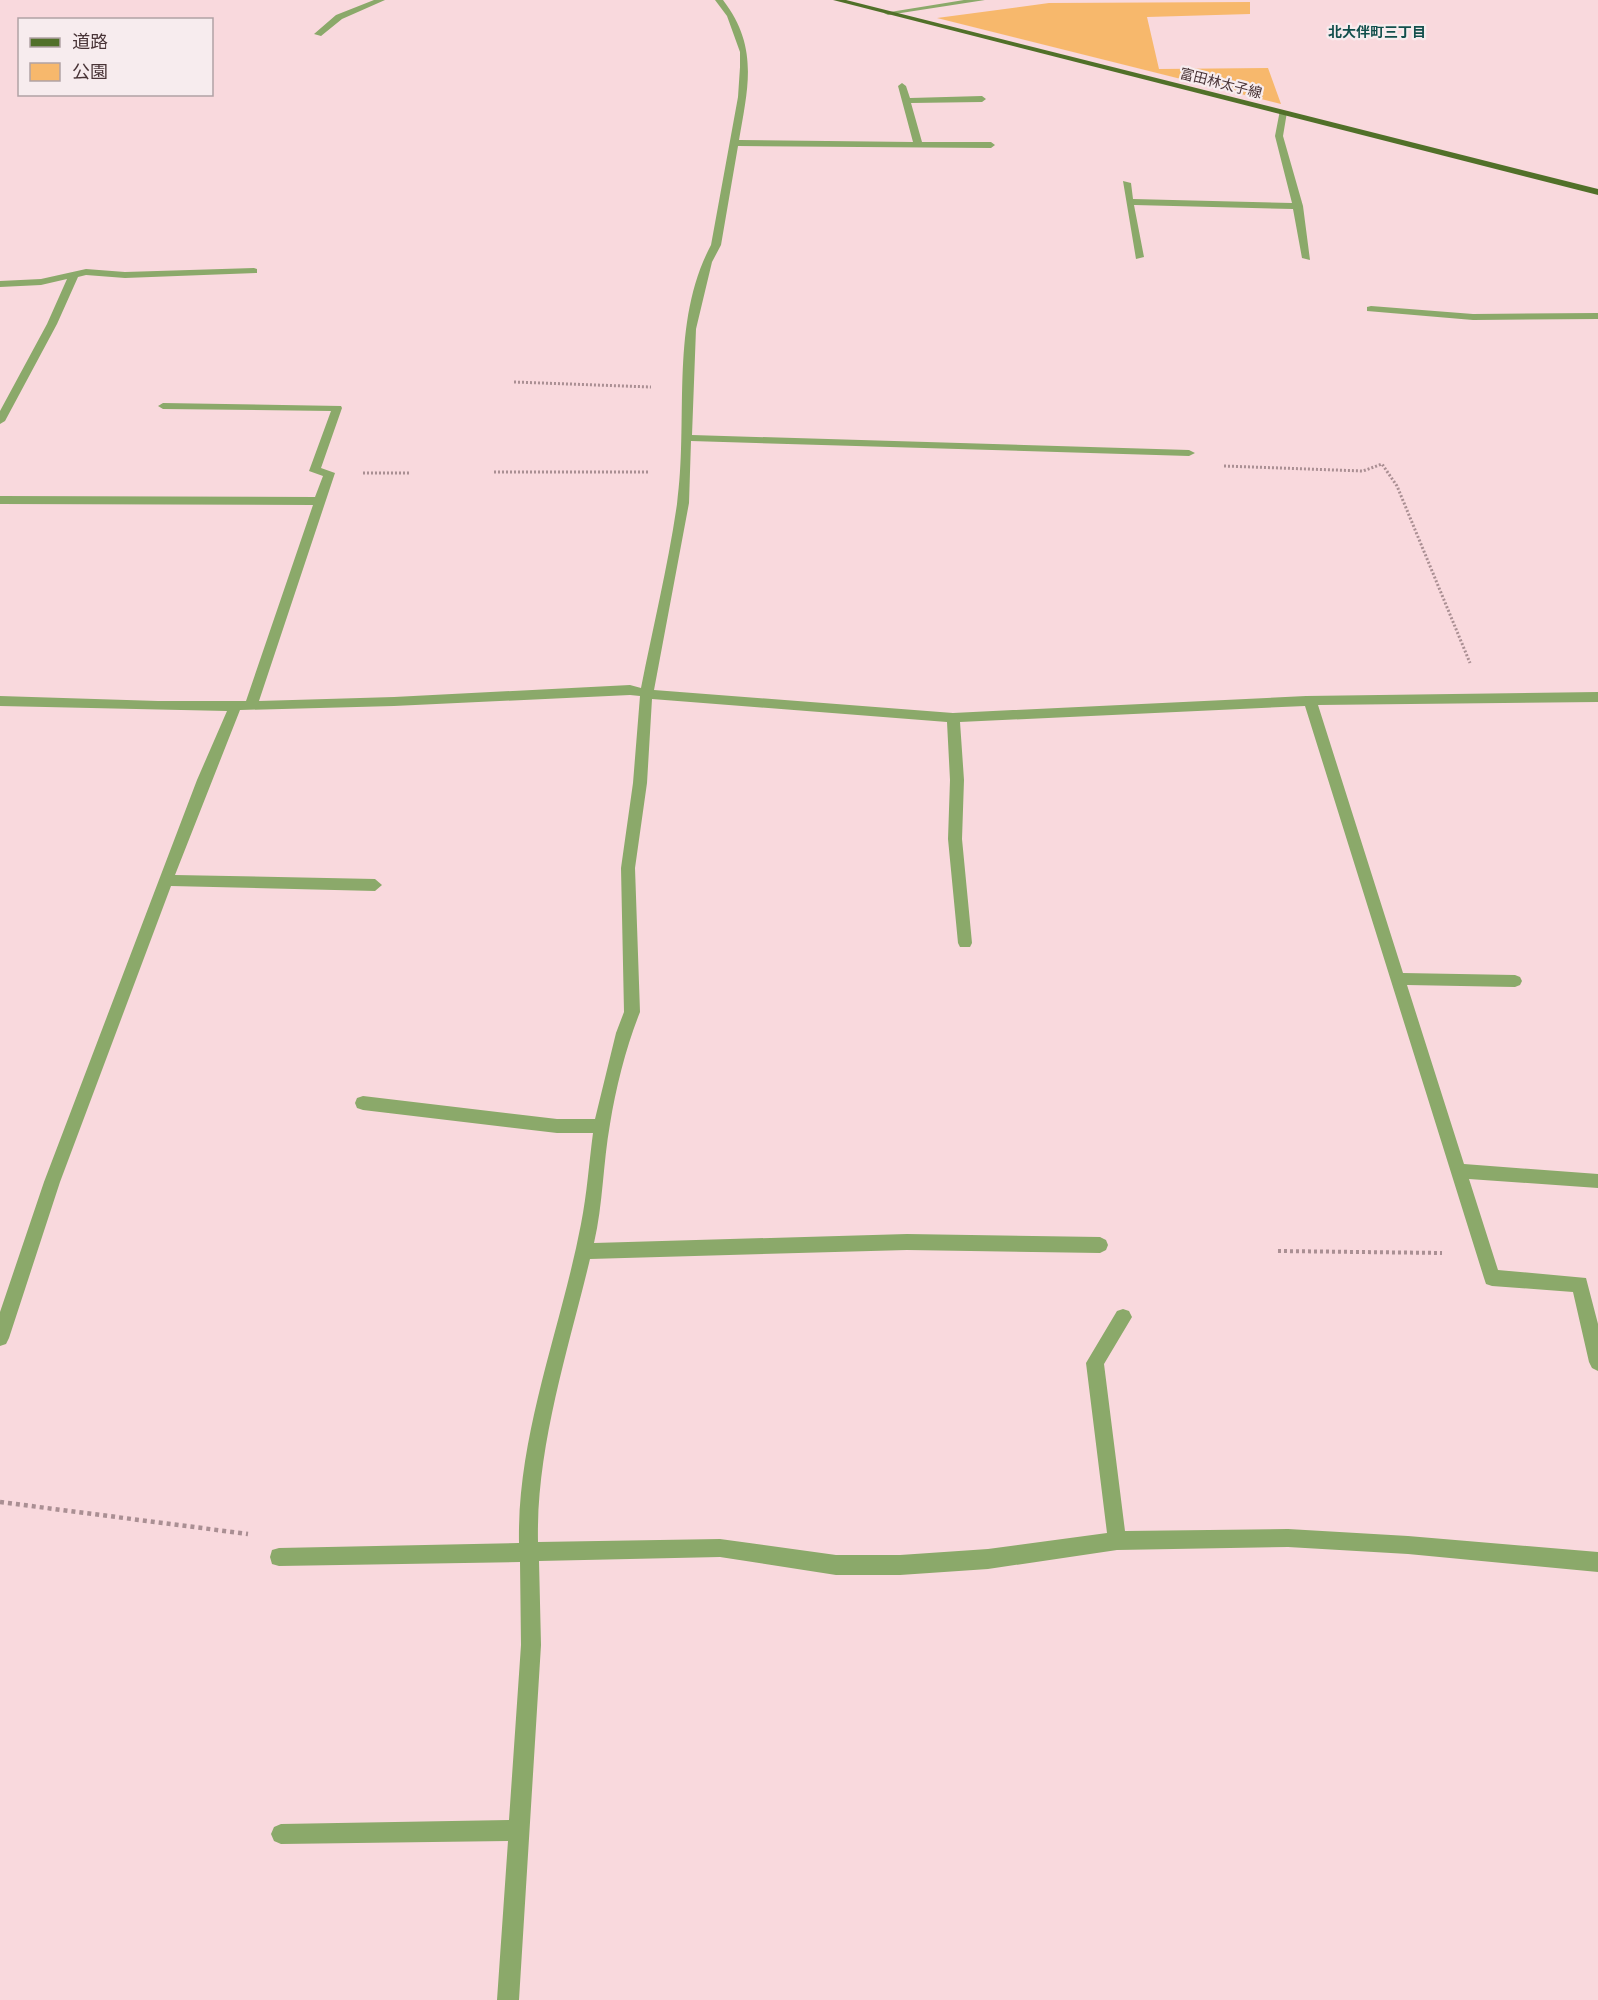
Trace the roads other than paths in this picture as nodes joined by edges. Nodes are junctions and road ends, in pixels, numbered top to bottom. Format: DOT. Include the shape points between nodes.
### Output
graph roads {
  1 [pos="381,0"];
  2 [pos="719,0"];
  3 [pos="837,0"];
  4 [pos="981,0"];
  5 [pos="888,13"];
  6 [pos="318,34"];
  7 [pos="902,86"];
  8 [pos="982,99"];
  9 [pos="906,101"];
  10 [pos="1283,112"];
  11 [pos="733,143"];
  12 [pos="991,145"];
  13 [pos="919,146"];
  14 [pos="1126,183"];
  15 [pos="1598,192"];
  16 [pos="1130,202"];
  17 [pos="1298,206"];
  18 [pos="1139,256"];
  19 [pos="1307,258"];
  20 [pos="254,271"];
  21 [pos="74,275"];
  22 [pos="0,284"];
  23 [pos="1371,309"];
  24 [pos="1598,316"];
  25 [pos="163,406"];
  26 [pos="0,421"];
  27 [pos="686,438"];
  28 [pos="1190,453"];
  29 [pos="0,500"];
  30 [pos="320,501"];
  31 [pos="646,693"];
  32 [pos="1598,697"];
  33 [pos="0,701"];
  34 [pos="1310,701"];
  35 [pos="243,705"];
  36 [pos="953,718"];
  37 [pos="168,879"];
  38 [pos="375,885"];
  39 [pos="966,943"];
  40 [pos="1396,979"];
  41 [pos="1515,981"];
  42 [pos="363,1103"];
  43 [pos="601,1126"];
  44 [pos="1459,1171"];
  45 [pos="1598,1181"];
  46 [pos="1100,1245"];
  47 [pos="582,1251"];
  48 [pos="1124,1317"];
  49 [pos="0,1338"];
  50 [pos="1598,1362"];
  51 [pos="1117,1541"];
  52 [pos="528,1553"];
  53 [pos="279,1557"];
  54 [pos="1598,1563"];
  55 [pos="520,1830"];
  56 [pos="281,1834"];
  57 [pos="508,2000"];
  1 -- 6 [label="street" via="339,17"];
  2 -- 11 [label="street" via="731,16 744,52 742,97"];
  3 -- 5 [label="main road, 富田林太子線"];
  4 -- 5 [label="street"];
  5 -- 10 [label="main road, 富田林太子線"];
  7 -- 9 [label="street"];
  8 -- 9 [label="street"];
  9 -- 13 [label="street"];
  10 -- 15 [label="main road, 富田林太子線"];
  10 -- 17 [label="street" via="1279,136"];
  11 -- 13 [label="street"];
  11 -- 27 [label="street" via="716,244 692,329"];
  12 -- 13 [label="street"];
  14 -- 16 [label="street"];
  16 -- 17 [label="street"];
  16 -- 18 [label="street"];
  17 -- 19 [label="street"];
  20 -- 21 [label="street"];
  21 -- 22 [label="street"];
  21 -- 26 [label="street"];
  23 -- 24 [label="street" via="1473,317"];
  25 -- 30 [label="street" via="337,408 315,471 329,473"];
  27 -- 28 [label="street"];
  27 -- 31 [label="street" via="683,503"];
  29 -- 30 [label="street"];
  30 -- 35 [label="street"];
  31 -- 35 [label="street" via="630,690 393,704"];
  31 -- 36 [label="street"];
  31 -- 43 [label="street" via="640,783 628,868 632,1012"];
  32 -- 34 [label="street"];
  33 -- 35 [label="street"];
  34 -- 36 [label="street"];
  34 -- 40 [label="street"];
  35 -- 37 [label="street" via="204,780"];
  36 -- 39 [label="street" via="955,838"];
  37 -- 38 [label="street"];
  37 -- 49 [label="street" via="52,1182"];
  40 -- 41 [label="street"];
  40 -- 44 [label="street" via="1412,1018"];
  42 -- 43 [label="street" via="557,1126"];
  43 -- 47 [label="street" via="590,1223"];
  44 -- 45 [label="street"];
  44 -- 50 [label="street" via="1492,1278 1580,1284"];
  46 -- 47 [label="street" via="907,1242"];
  47 -- 52 [label="street" via="545,1408 528,1506"];
  48 -- 51 [label="street" via="1095,1363"];
  51 -- 52 [label="street" via="988,1559 900,1565 836,1565 720,1548"];
  51 -- 54 [label="street" via="1288,1538"];
  52 -- 53 [label="street"];
  52 -- 55 [label="street" via="531,1645"];
  55 -- 56 [label="street"];
  55 -- 57 [label="street"];
}
